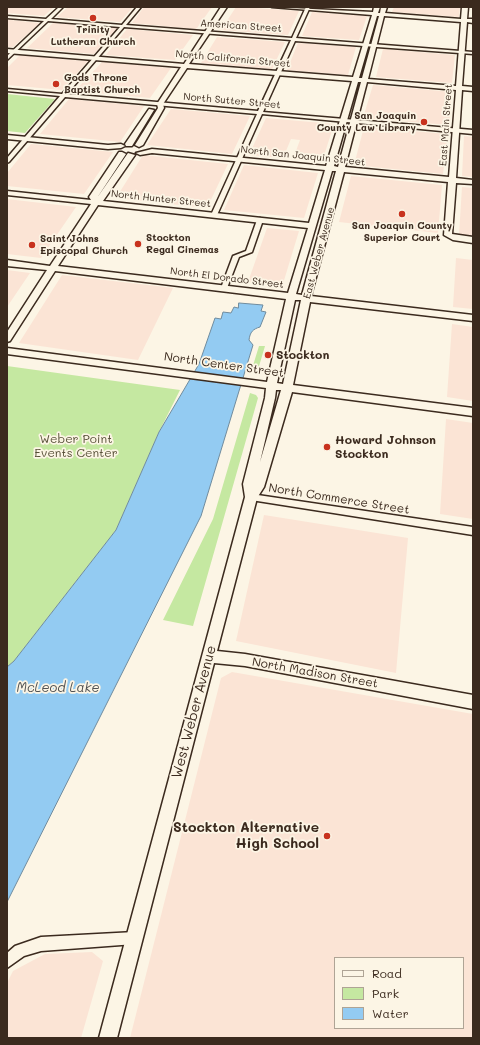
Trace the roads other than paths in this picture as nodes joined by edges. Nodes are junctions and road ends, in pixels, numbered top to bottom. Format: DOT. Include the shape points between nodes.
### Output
graph roads {
  1 [pos="61,7"];
  2 [pos="139,7"];
  3 [pos="224,7"];
  4 [pos="276,7"];
  5 [pos="377,7"];
  6 [pos="384,7"];
  7 [pos="465,7"];
  8 [pos="307,8"];
  9 [pos="374,14"];
  10 [pos="383,15"];
  11 [pos="7,17"];
  12 [pos="47,20"];
  13 [pos="464,20"];
  14 [pos="473,21"];
  15 [pos="123,26"];
  16 [pos="207,32"];
  17 [pos="294,39"];
  18 [pos="365,45"];
  19 [pos="375,45"];
  20 [pos="7,50"];
  21 [pos="15,51"];
  22 [pos="462,52"];
  23 [pos="473,53"];
  24 [pos="7,58"];
  25 [pos="96,58"];
  26 [pos="186,65"];
  27 [pos="278,73"];
  28 [pos="356,79"];
  29 [pos="366,80"];
  30 [pos="458,88"];
  31 [pos="473,89"];
  32 [pos="7,90"];
  33 [pos="64,95"];
  34 [pos="160,104"];
  35 [pos="260,113"];
  36 [pos="344,120"];
  37 [pos="354,121"];
  38 [pos="143,128"];
  39 [pos="455,130"];
  40 [pos="473,132"];
  41 [pos="7,137"];
  42 [pos="26,138"];
  43 [pos="129,144"];
  44 [pos="141,149"];
  45 [pos="120,150"];
  46 [pos="131,155"];
  47 [pos="239,159"];
  48 [pos="7,161"];
  49 [pos="330,168"];
  50 [pos="342,170"];
  51 [pos="452,180"];
  52 [pos="473,182"];
  53 [pos="7,193"];
  54 [pos="96,202"];
  55 [pos="214,215"];
  56 [pos="260,220"];
  57 [pos="313,226"];
  58 [pos="473,240"];
  59 [pos="7,263"];
  60 [pos="53,268"];
  61 [pos="224,288"];
  62 [pos="292,297"];
  63 [pos="306,299"];
  64 [pos="473,318"];
  65 [pos="7,338"];
  66 [pos="7,351"];
  67 [pos="271,385"];
  68 [pos="288,387"];
  69 [pos="473,412"];
  70 [pos="251,497"];
  71 [pos="473,532"];
  72 [pos="209,656"];
  73 [pos="473,702"];
  74 [pos="135,938"];
  75 [pos="7,960"];
  76 [pos="108,1038"];
  1 -- 12 [label="street"];
  2 -- 15 [label="street"];
  3 -- 16 [label="street"];
  4 -- 8 [label="street"];
  5 -- 9 [label="street, East Weber Avenue"];
  6 -- 10 [label="street, East Weber Avenue"];
  7 -- 13 [label="street, East Main Street"];
  8 -- 9 [label="street"];
  8 -- 17 [label="street"];
  9 -- 10 [label="street"];
  9 -- 18 [label="street, East Weber Avenue"];
  10 -- 13 [label="street"];
  10 -- 19 [label="street, East Weber Avenue"];
  11 -- 12 [label="street, American Street"];
  12 -- 15 [label="street, American Street"];
  12 -- 21 [label="street"];
  13 -- 14 [label="street"];
  13 -- 22 [label="street, East Main Street"];
  15 -- 16 [label="street, American Street"];
  15 -- 25 [label="street"];
  16 -- 17 [label="street, American Street"];
  16 -- 26 [label="street"];
  17 -- 18 [label="street, American Street"];
  17 -- 27 [label="street"];
  18 -- 19 [label="street, American Street"];
  18 -- 28 [label="street, East Weber Avenue"];
  19 -- 22 [label="street, American Street"];
  19 -- 29 [label="street, East Weber Avenue"];
  20 -- 21 [label="street, North California Street"];
  21 -- 24 [label="street"];
  21 -- 25 [label="street, North California Street"];
  22 -- 23 [label="street, American Street"];
  22 -- 30 [label="street, East Main Street"];
  25 -- 26 [label="street, North California Street"];
  25 -- 33 [label="street"];
  26 -- 27 [label="street, North California Street"];
  26 -- 34 [label="street"];
  27 -- 28 [label="street, North California Street"];
  27 -- 35 [label="street"];
  28 -- 29 [label="street, North California Street"];
  28 -- 36 [label="street, East Weber Avenue"];
  29 -- 30 [label="street, North California Street"];
  29 -- 37 [label="street, East Weber Avenue"];
  30 -- 31 [label="street, North California Street"];
  30 -- 39 [label="street, East Main Street"];
  32 -- 33 [label="street, North Sutter Street"];
  33 -- 34 [label="street, North Sutter Street"];
  33 -- 42 [label="street"];
  34 -- 35 [label="street, North Sutter Street"];
  34 -- 38 [label="street" via="153,107"];
  34 -- 38 [label="street" via="161,108"];
  35 -- 36 [label="street, North Sutter Street"];
  35 -- 47 [label="street"];
  36 -- 37 [label="street, North Sutter Street"];
  36 -- 49 [label="street, East Weber Avenue"];
  37 -- 39 [label="street, North Sutter Street"];
  37 -- 50 [label="street, East Weber Avenue"];
  38 -- 43 [label="street"];
  38 -- 44 [label="street"];
  39 -- 40 [label="street, North Sutter Street"];
  39 -- 51 [label="street, East Main Street"];
  41 -- 42 [label="street"];
  42 -- 45 [label="street"];
  42 -- 48 [label="street"];
  43 -- 44 [label="street"];
  43 -- 45 [label="street"];
  44 -- 46 [label="street"];
  44 -- 47 [label="street, North San Joaquin Street"];
  45 -- 46 [label="street"];
  45 -- 54 [label="street" via="93,197"];
  46 -- 54 [label="street" via="103,198"];
  47 -- 49 [label="street, North San Joaquin Street"];
  47 -- 55 [label="street"];
  49 -- 50 [label="street, North San Joaquin Street"];
  49 -- 57 [label="street, East Weber Avenue"];
  50 -- 51 [label="street, North San Joaquin Street"];
  50 -- 63 [label="street, East Weber Avenue"];
  51 -- 52 [label="street, North San Joaquin Street"];
  51 -- 58 [label="street, East Main Street" via="448,235"];
  53 -- 54 [label="street, North Hunter Street"];
  54 -- 55 [label="street, North Hunter Street"];
  54 -- 60 [label="street"];
  55 -- 56 [label="street, North Hunter Street"];
  56 -- 57 [label="street, North Hunter Street"];
  56 -- 61 [label="street" via="249,252 236,256"];
  57 -- 62 [label="street, East Weber Avenue"];
  59 -- 60 [label="street, North El Dorado Street"];
  60 -- 61 [label="street, North El Dorado Street"];
  60 -- 65 [label="street"];
  61 -- 62 [label="street, North El Dorado Street"];
  62 -- 63 [label="street, North El Dorado Street"];
  62 -- 67 [label="street, East Weber Avenue"];
  63 -- 64 [label="street, North El Dorado Street"];
  63 -- 68 [label="street, East Weber Avenue"];
  66 -- 67 [label="street, North Center Street"];
  67 -- 68 [label="street, North Center Street"];
  67 -- 70 [label="street, West Weber Avenue" via="249,484"];
  68 -- 69 [label="street, North Center Street"];
  68 -- 70 [label="street, East Weber Avenue" via="258,487"];
  70 -- 71 [label="street, North Commerce Street"];
  70 -- 72 [label="street, West Weber Avenue"];
  72 -- 73 [label="street, North Madison Street" via="245,660"];
  72 -- 74 [label="street, West Weber Avenue"];
  74 -- 75 [label="street" via="41,944 20,951"];
  74 -- 76 [label="street, West Weber Avenue"];
}
